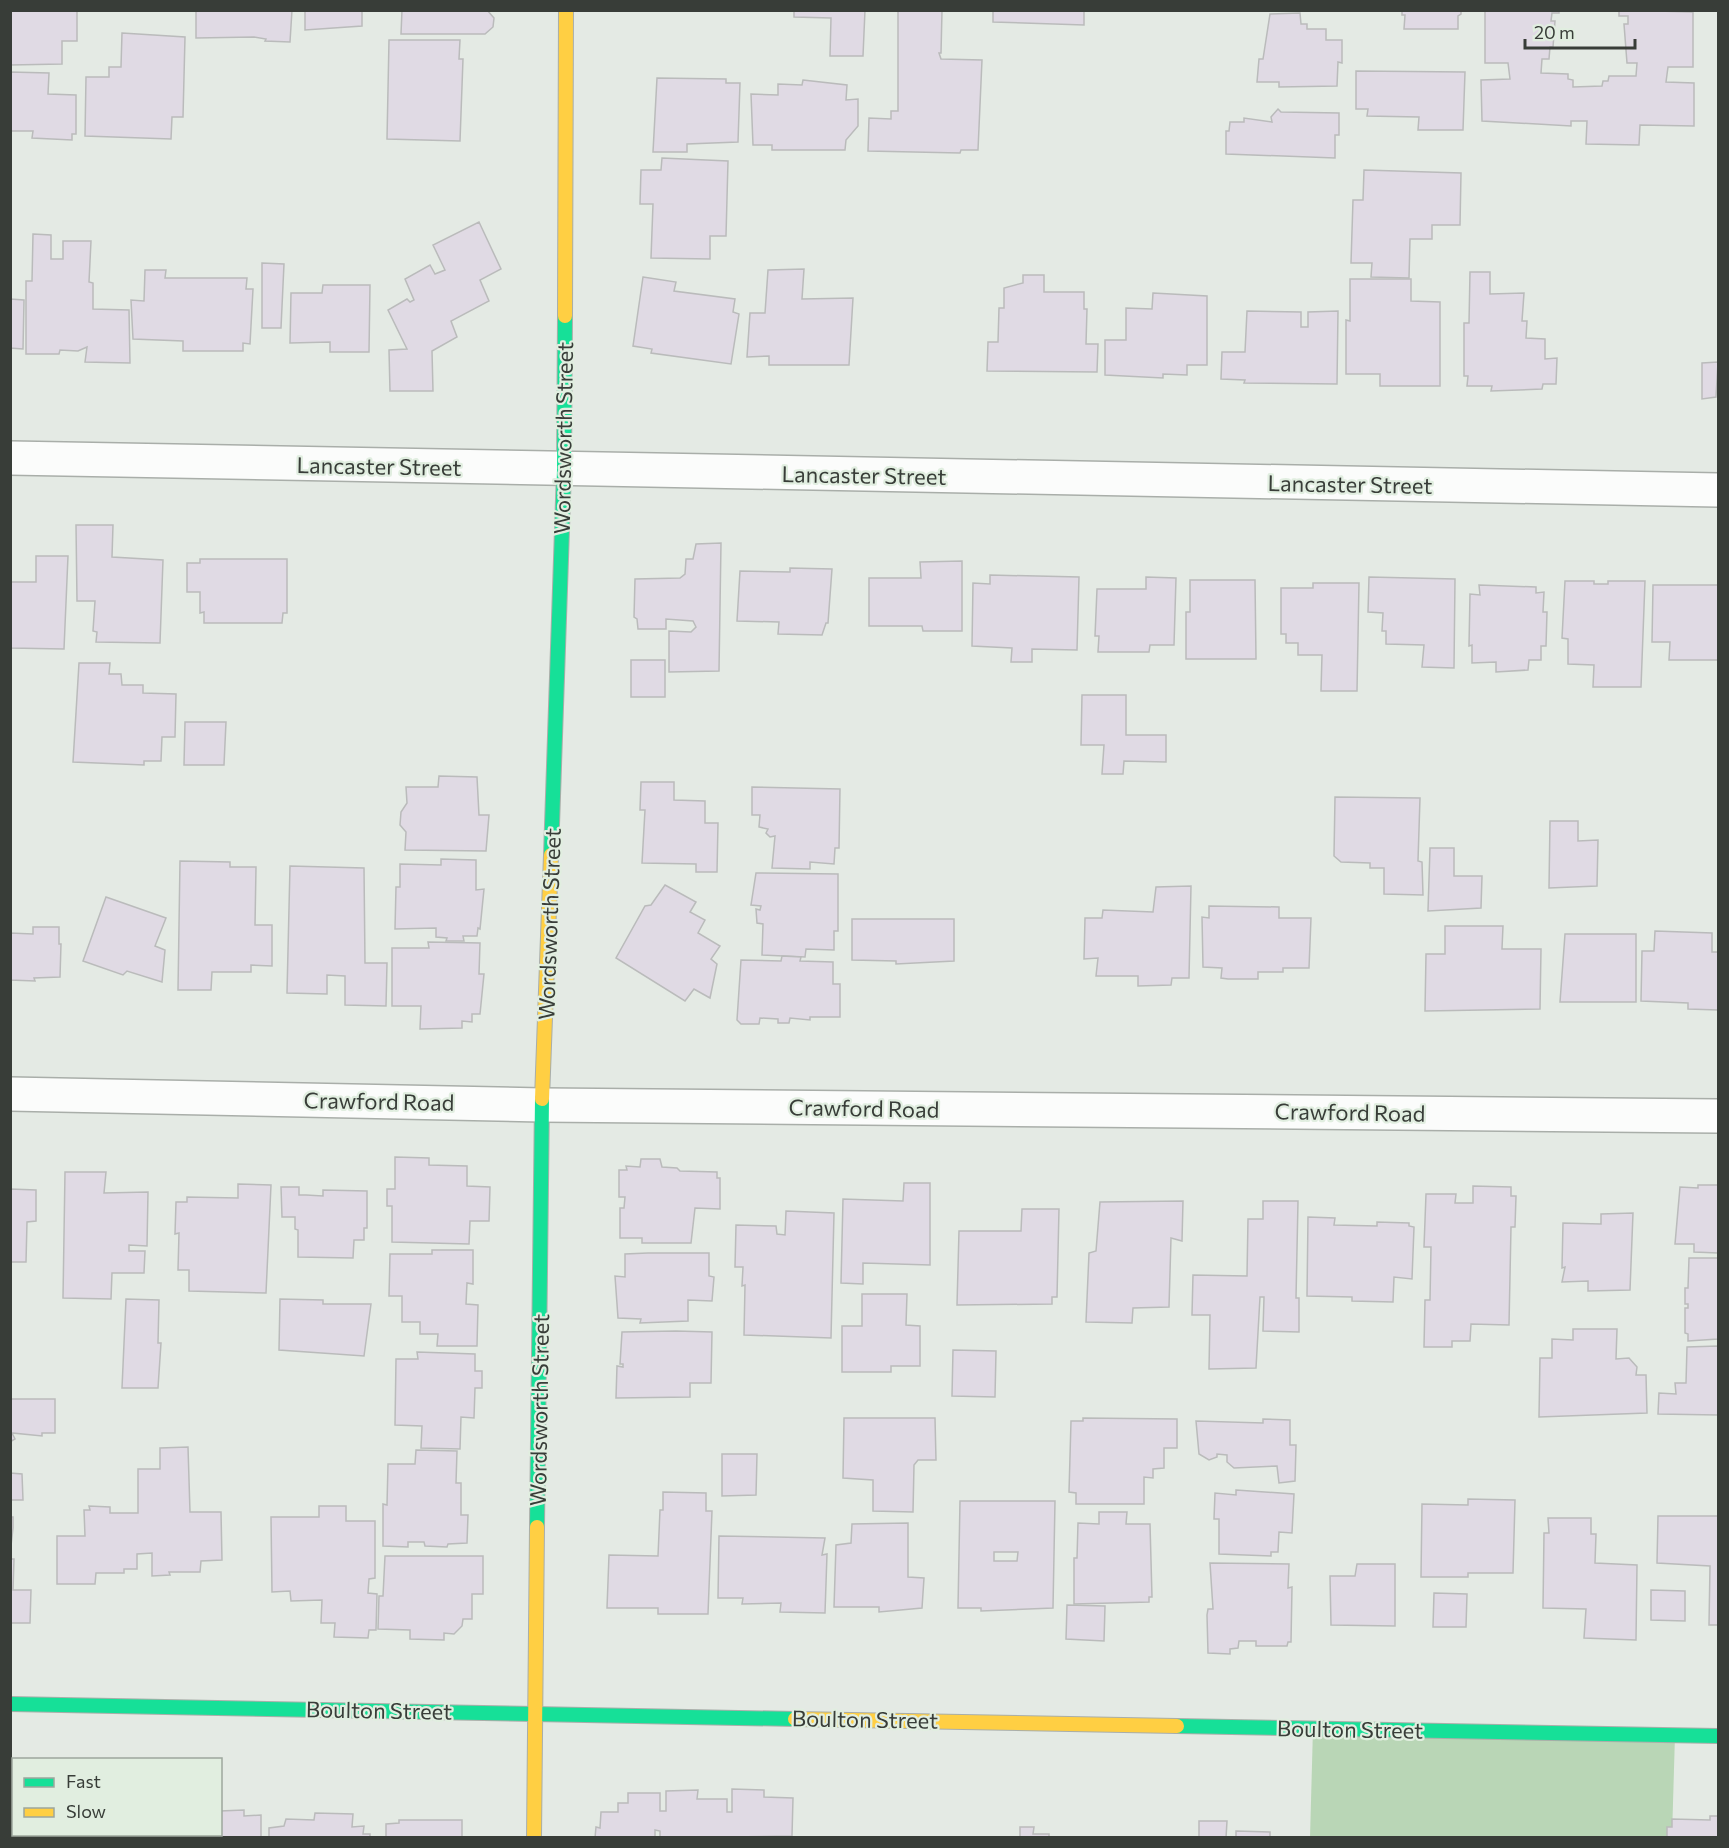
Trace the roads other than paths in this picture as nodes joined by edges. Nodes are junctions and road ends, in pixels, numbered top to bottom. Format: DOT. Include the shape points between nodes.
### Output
graph roads {
  1 [pos="566,10"];
  2 [pos="10,458"];
  3 [pos="564,470"];
  4 [pos="1719,490"];
  5 [pos="10,1094"];
  6 [pos="543,1105"];
  7 [pos="1719,1116"];
  8 [pos="10,1704"];
  9 [pos="535,1713"];
  10 [pos="1719,1736"];
  11 [pos="534,1838"];
  1 -- 3 [label="street, Wordsworth Street"];
  2 -- 3 [label="street, Lancaster Street"];
  3 -- 4 [label="street, Lancaster Street"];
  3 -- 6 [label="street, Wordsworth Street"];
  5 -- 6 [label="street, Crawford Road"];
  6 -- 7 [label="street, Crawford Road"];
  6 -- 9 [label="street, Wordsworth Street"];
  8 -- 9 [label="street, Boulton Street"];
  9 -- 10 [label="street, Boulton Street"];
  9 -- 11 [label="street, Wordsworth Street"];
}
